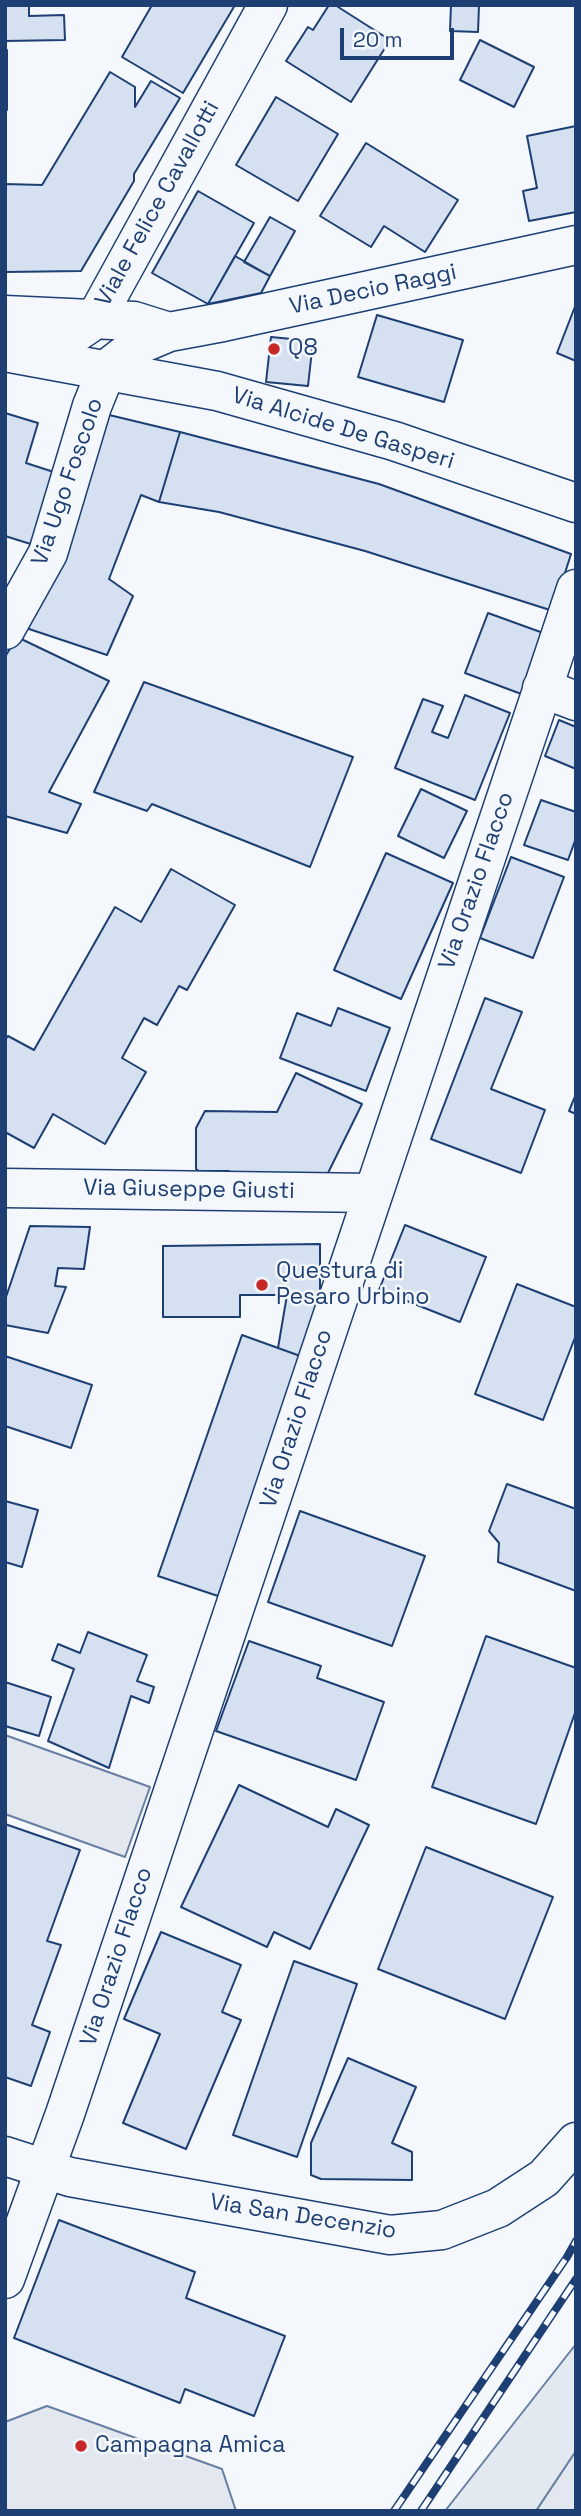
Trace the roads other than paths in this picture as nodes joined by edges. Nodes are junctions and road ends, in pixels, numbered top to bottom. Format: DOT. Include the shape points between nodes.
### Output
graph roads {
  1 [pos="268,5"];
  2 [pos="576,245"];
  3 [pos="5,316"];
  4 [pos="96,318"];
  5 [pos="169,332"];
  6 [pos="5,345"];
  7 [pos="5,352"];
  8 [pos="107,369"];
  9 [pos="576,503"];
  10 [pos="576,589"];
  11 [pos="5,630"];
  12 [pos="559,695"];
  13 [pos="5,1188"];
  14 [pos="373,1193"];
  15 [pos="576,2142"];
  16 [pos="5,2156"];
  17 [pos="46,2169"];
  18 [pos="5,2279"];
  1 -- 4 [label="street, Viale Felice Cavallotti"];
  2 -- 5 [label="street, Via Decio Raggi"];
  3 -- 4 [label="street"];
  4 -- 5 [label="street" via="134,321"];
  4 -- 6 [label="street, Viale Felice Cavallotti" via="77,334 56,341"];
  5 -- 8 [label="street" via="138,345"];
  7 -- 8 [label="street, Via Alcide De Gasperi"];
  8 -- 9 [label="street, Via Alcide De Gasperi" via="217,391 332,423"];
  8 -- 11 [label="street, Via Ugo Foscolo" via="48,553"];
  10 -- 12 [label="street, Via Orazio Flacco"];
  12 -- 14 [label="street, Via Orazio Flacco"];
  13 -- 14 [label="street, Via Giuseppe Giusti"];
  14 -- 17 [label="street, Via Orazio Flacco"];
  15 -- 17 [label="street, Via San Decenzio" via="544,2178 498,2208 442,2230 390,2235"];
  16 -- 17 [label="street, Via San Decenzio"];
  17 -- 18 [label="street, Via Orazio Flacco"];
}
